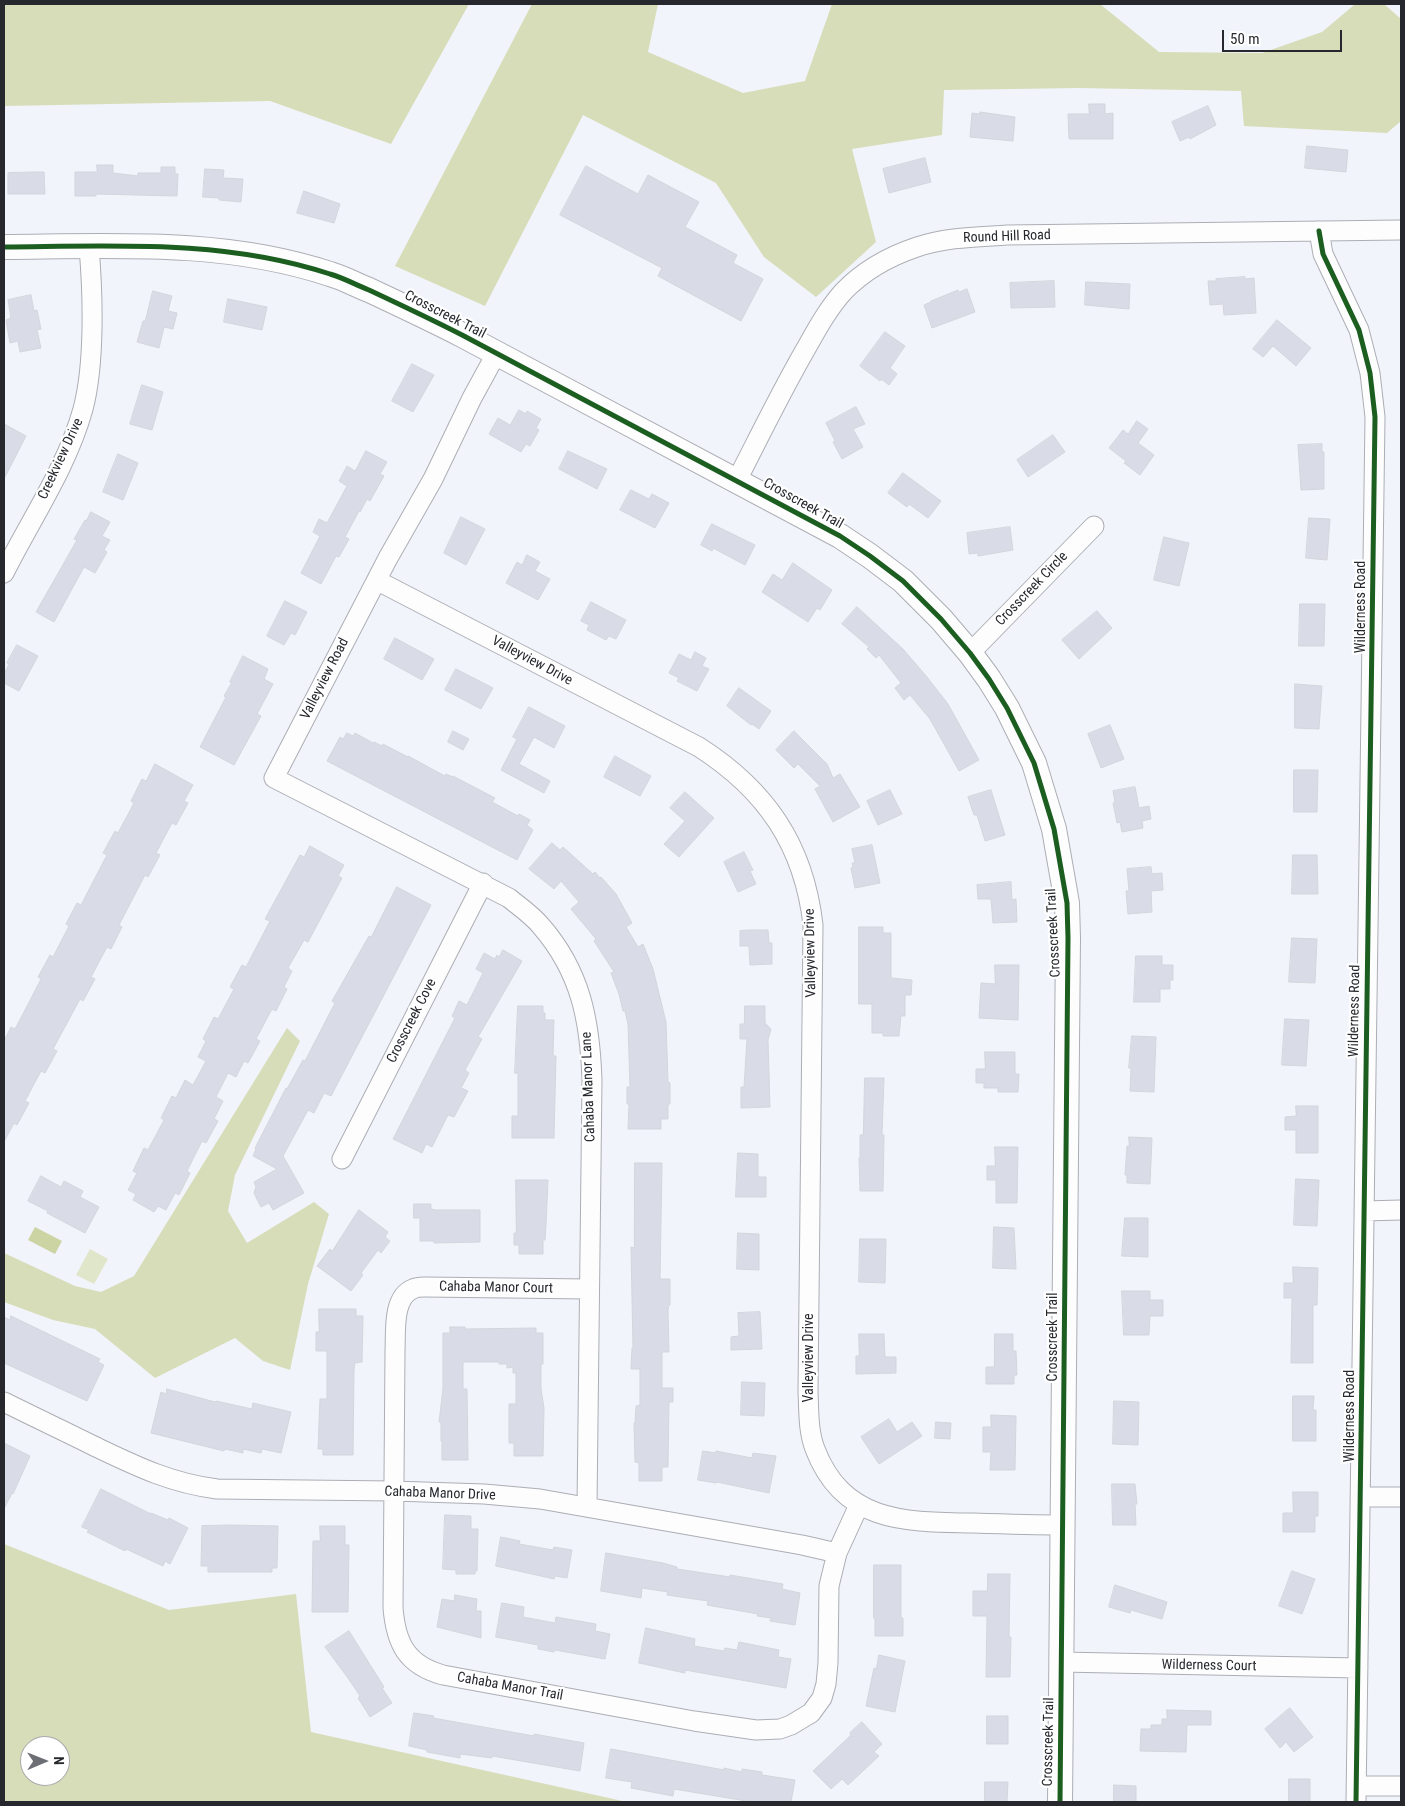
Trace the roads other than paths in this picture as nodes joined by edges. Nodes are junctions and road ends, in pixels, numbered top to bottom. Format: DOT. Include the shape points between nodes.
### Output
graph roads {
  1 [pos="1401,230"];
  2 [pos="1318,231"];
  3 [pos="4,247"];
  4 [pos="89,247"];
  5 [pos="496,354"];
  6 [pos="736,480"];
  7 [pos="1094,526"];
  8 [pos="4,573"];
  9 [pos="378,581"];
  10 [pos="970,653"];
  11 [pos="274,778"];
  12 [pos="483,883"];
  13 [pos="342,1159"];
  14 [pos="1401,1210"];
  15 [pos="1364,1211"];
  16 [pos="589,1289"];
  17 [pos="406,1294"];
  18 [pos="4,1402"];
  19 [pos="394,1491"];
  20 [pos="1360,1497"];
  21 [pos="1401,1497"];
  22 [pos="859,1505"];
  23 [pos="587,1507"];
  24 [pos="1062,1525"];
  25 [pos="837,1553"];
  26 [pos="1061,1662"];
  27 [pos="1358,1668"];
  28 [pos="1401,1786"];
  29 [pos="1356,1794"];
  30 [pos="1060,1802"];
  1 -- 2 [label="street, Round Hill Road"];
  2 -- 6 [label="street, Round Hill Road" via="966,237 918,246 899,254 864,274 826,313"];
  2 -- 15 [label="street, Wilderness Road" via="1323,254 1361,338 1370,373 1375,417"];
  3 -- 4 [label="street, Crosscreek Trail"];
  4 -- 5 [label="street, Crosscreek Trail" via="192,247 304,266 332,274 412,309"];
  4 -- 8 [label="street, Creekview Drive" via="91,337 87,394 60,468"];
  5 -- 6 [label="street, Crosscreek Trail"];
  5 -- 9 [label="street"];
  6 -- 10 [label="street, Crosscreek Trail" via="840,536 870,556 917,595"];
  7 -- 10 [label="street, Crosscreek Circle"];
  9 -- 11 [label="street, Valleyview Road"];
  9 -- 22 [label="street, Valleyview Drive" via="699,747 736,774 758,796 789,840 810,898 814,945 809,1426 814,1448 825,1470 838,1488"];
  10 -- 24 [label="street, Crosscreek Trail" via="1006,708 1034,763 1054,829 1067,903"];
  11 -- 12 [label="street, Cahaba Manor Lane"];
  12 -- 13 [label="street, Crosscreek Cove"];
  12 -- 16 [label="street, Cahaba Manor Lane" via="509,898 540,925 566,961 578,984 586,1013 592,1080"];
  14 -- 15 [label="street"];
  15 -- 20 [label="street, Wilderness Road"];
  16 -- 17 [label="street, Cahaba Manor Court" via="425,1287 413,1288"];
  16 -- 23 [label="street, Cahaba Manor Lane"];
  17 -- 19 [label="street, Cahaba Manor Trail" via="398,1306 395,1351"];
  18 -- 19 [label="street, Cahaba Manor Drive" via="132,1464 191,1486"];
  19 -- 23 [label="street, Cahaba Manor Drive" via="484,1494"];
  19 -- 25 [label="street, Cahaba Manor Trail" via="394,1621 402,1644 417,1664 443,1675 756,1730 792,1726 810,1713 822,1698 828,1663 829,1586"];
  20 -- 21 [label="street"];
  20 -- 27 [label="street, Wilderness Road"];
  22 -- 24 [label="street, Valleyview Drive" via="875,1513 909,1521"];
  22 -- 25 [label="street"];
  23 -- 25 [label="street, Cahaba Manor Drive"];
  24 -- 26 [label="street, Crosscreek Trail"];
  26 -- 27 [label="street, Wilderness Court"];
  26 -- 30 [label="street, Crosscreek Trail"];
  27 -- 29 [label="street, Wilderness Road"];
  28 -- 29 [label="street"];
}
